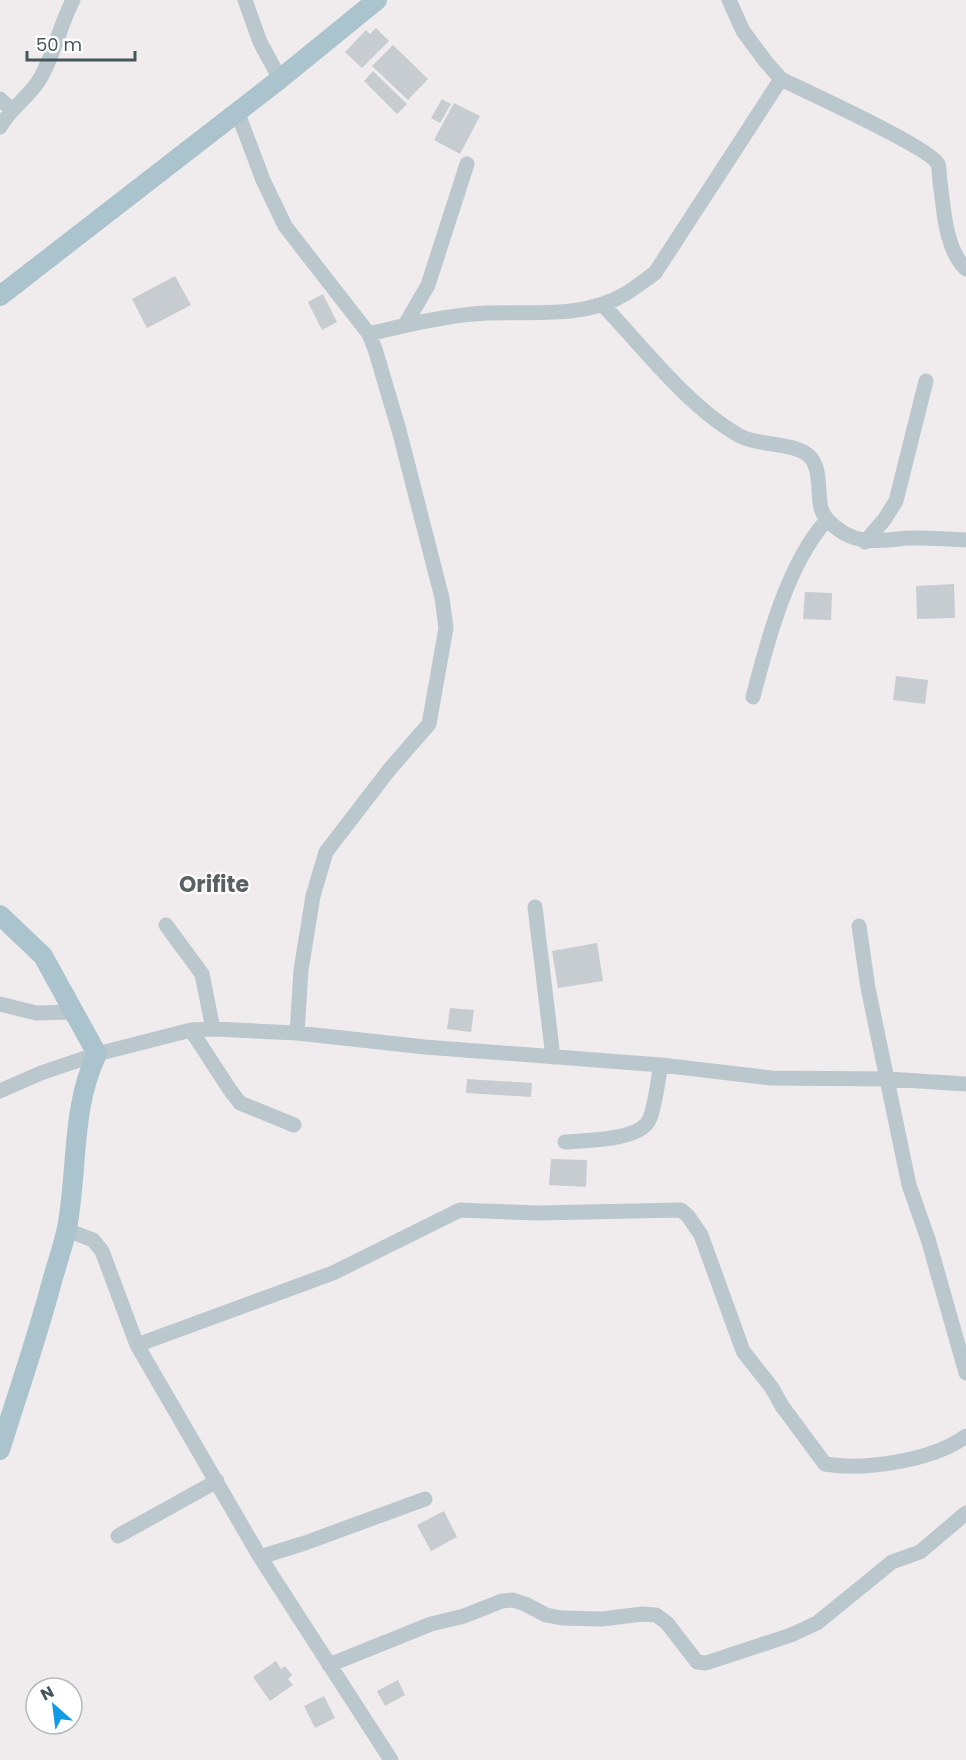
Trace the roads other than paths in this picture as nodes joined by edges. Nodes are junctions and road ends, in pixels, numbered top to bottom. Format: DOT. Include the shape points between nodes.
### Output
graph roads {
  1 [pos="73,0"];
  2 [pos="245,0"];
  3 [pos="377,0"];
  4 [pos="729,0"];
  5 [pos="280,79"];
  6 [pos="781,79"];
  7 [pos="0,99"];
  8 [pos="12,110"];
  9 [pos="237,111"];
  10 [pos="0,127"];
  11 [pos="467,164"];
  12 [pos="966,269"];
  13 [pos="0,296"];
  14 [pos="602,304"];
  15 [pos="405,325"];
  16 [pos="369,334"];
  17 [pos="926,381"];
  18 [pos="827,520"];
  19 [pos="966,540"];
  20 [pos="864,542"];
  21 [pos="753,697"];
  22 [pos="535,907"];
  23 [pos="0,915"];
  24 [pos="166,925"];
  25 [pos="860,926"];
  26 [pos="0,1004"];
  27 [pos="74,1012"];
  28 [pos="213,1029"];
  29 [pos="191,1030"];
  30 [pos="297,1033"];
  31 [pos="97,1054"];
  32 [pos="553,1057"];
  33 [pos="661,1065"];
  34 [pos="888,1079"];
  35 [pos="966,1084"];
  36 [pos="0,1091"];
  37 [pos="294,1125"];
  38 [pos="565,1142"];
  39 [pos="66,1230"];
  40 [pos="137,1345"];
  41 [pos="966,1373"];
  42 [pos="966,1436"];
  43 [pos="0,1450"];
  44 [pos="217,1481"];
  45 [pos="425,1499"];
  46 [pos="966,1512"];
  47 [pos="118,1536"];
  48 [pos="261,1557"];
  49 [pos="329,1665"];
  50 [pos="392,1760"];
  1 -- 8 [label="street" via="39,80"];
  2 -- 5 [label="street" via="260,42"];
  3 -- 5 [label="main road"];
  4 -- 6 [label="street" via="742,31"];
  5 -- 9 [label="main road"];
  6 -- 12 [label="street" via="929,154 937,164 947,228 958,260"];
  6 -- 14 [label="street" via="655,273 624,295"];
  7 -- 8 [label="street"];
  8 -- 10 [label="street"];
  9 -- 13 [label="main road"];
  9 -- 16 [label="street" via="285,226"];
  11 -- 15 [label="street" via="428,285"];
  14 -- 15 [label="street" via="554,314 484,313"];
  14 -- 18 [label="street" via="683,391 726,428 743,438 809,456 815,465 821,510"];
  15 -- 16 [label="street"];
  16 -- 30 [label="street" via="399,430 442,598 446,628 429,724 326,852 313,896"];
  17 -- 20 [label="street" via="896,501"];
  18 -- 20 [label="street" via="845,535"];
  18 -- 21 [label="street" via="812,536 795,568"];
  19 -- 20 [label="street" via="914,538"];
  22 -- 32 [label="street"];
  23 -- 27 [label="main road" via="43,956"];
  24 -- 28 [label="street" via="202,974"];
  25 -- 34 [label="street" via="868,988"];
  26 -- 27 [label="street" via="36,1013"];
  27 -- 31 [label="main road"];
  28 -- 29 [label="street"];
  28 -- 30 [label="street"];
  29 -- 31 [label="street"];
  29 -- 37 [label="street" via="240,1103"];
  30 -- 32 [label="street"];
  31 -- 36 [label="street"];
  31 -- 39 [label="main road" via="81,1097"];
  32 -- 33 [label="street"];
  33 -- 34 [label="street" via="771,1078"];
  33 -- 38 [label="street" via="650,1120 642,1129 626,1136"];
  34 -- 35 [label="street"];
  34 -- 41 [label="street" via="909,1185"];
  39 -- 40 [label="street" via="93,1240 102,1251"];
  39 -- 43 [label="main road"];
  40 -- 42 [label="street" via="333,1273 460,1210 681,1210 701,1235 744,1351 825,1464 846,1468 874,1466 927,1454 954,1445"];
  40 -- 44 [label="street"];
  44 -- 47 [label="street"];
  44 -- 48 [label="street"];
  45 -- 48 [label="street"];
  46 -- 49 [label="street" via="920,1552 892,1563 817,1623 706,1663 698,1662 656,1615 562,1618 513,1600 431,1624"];
  48 -- 49 [label="street"];
  49 -- 50 [label="street"];
}
